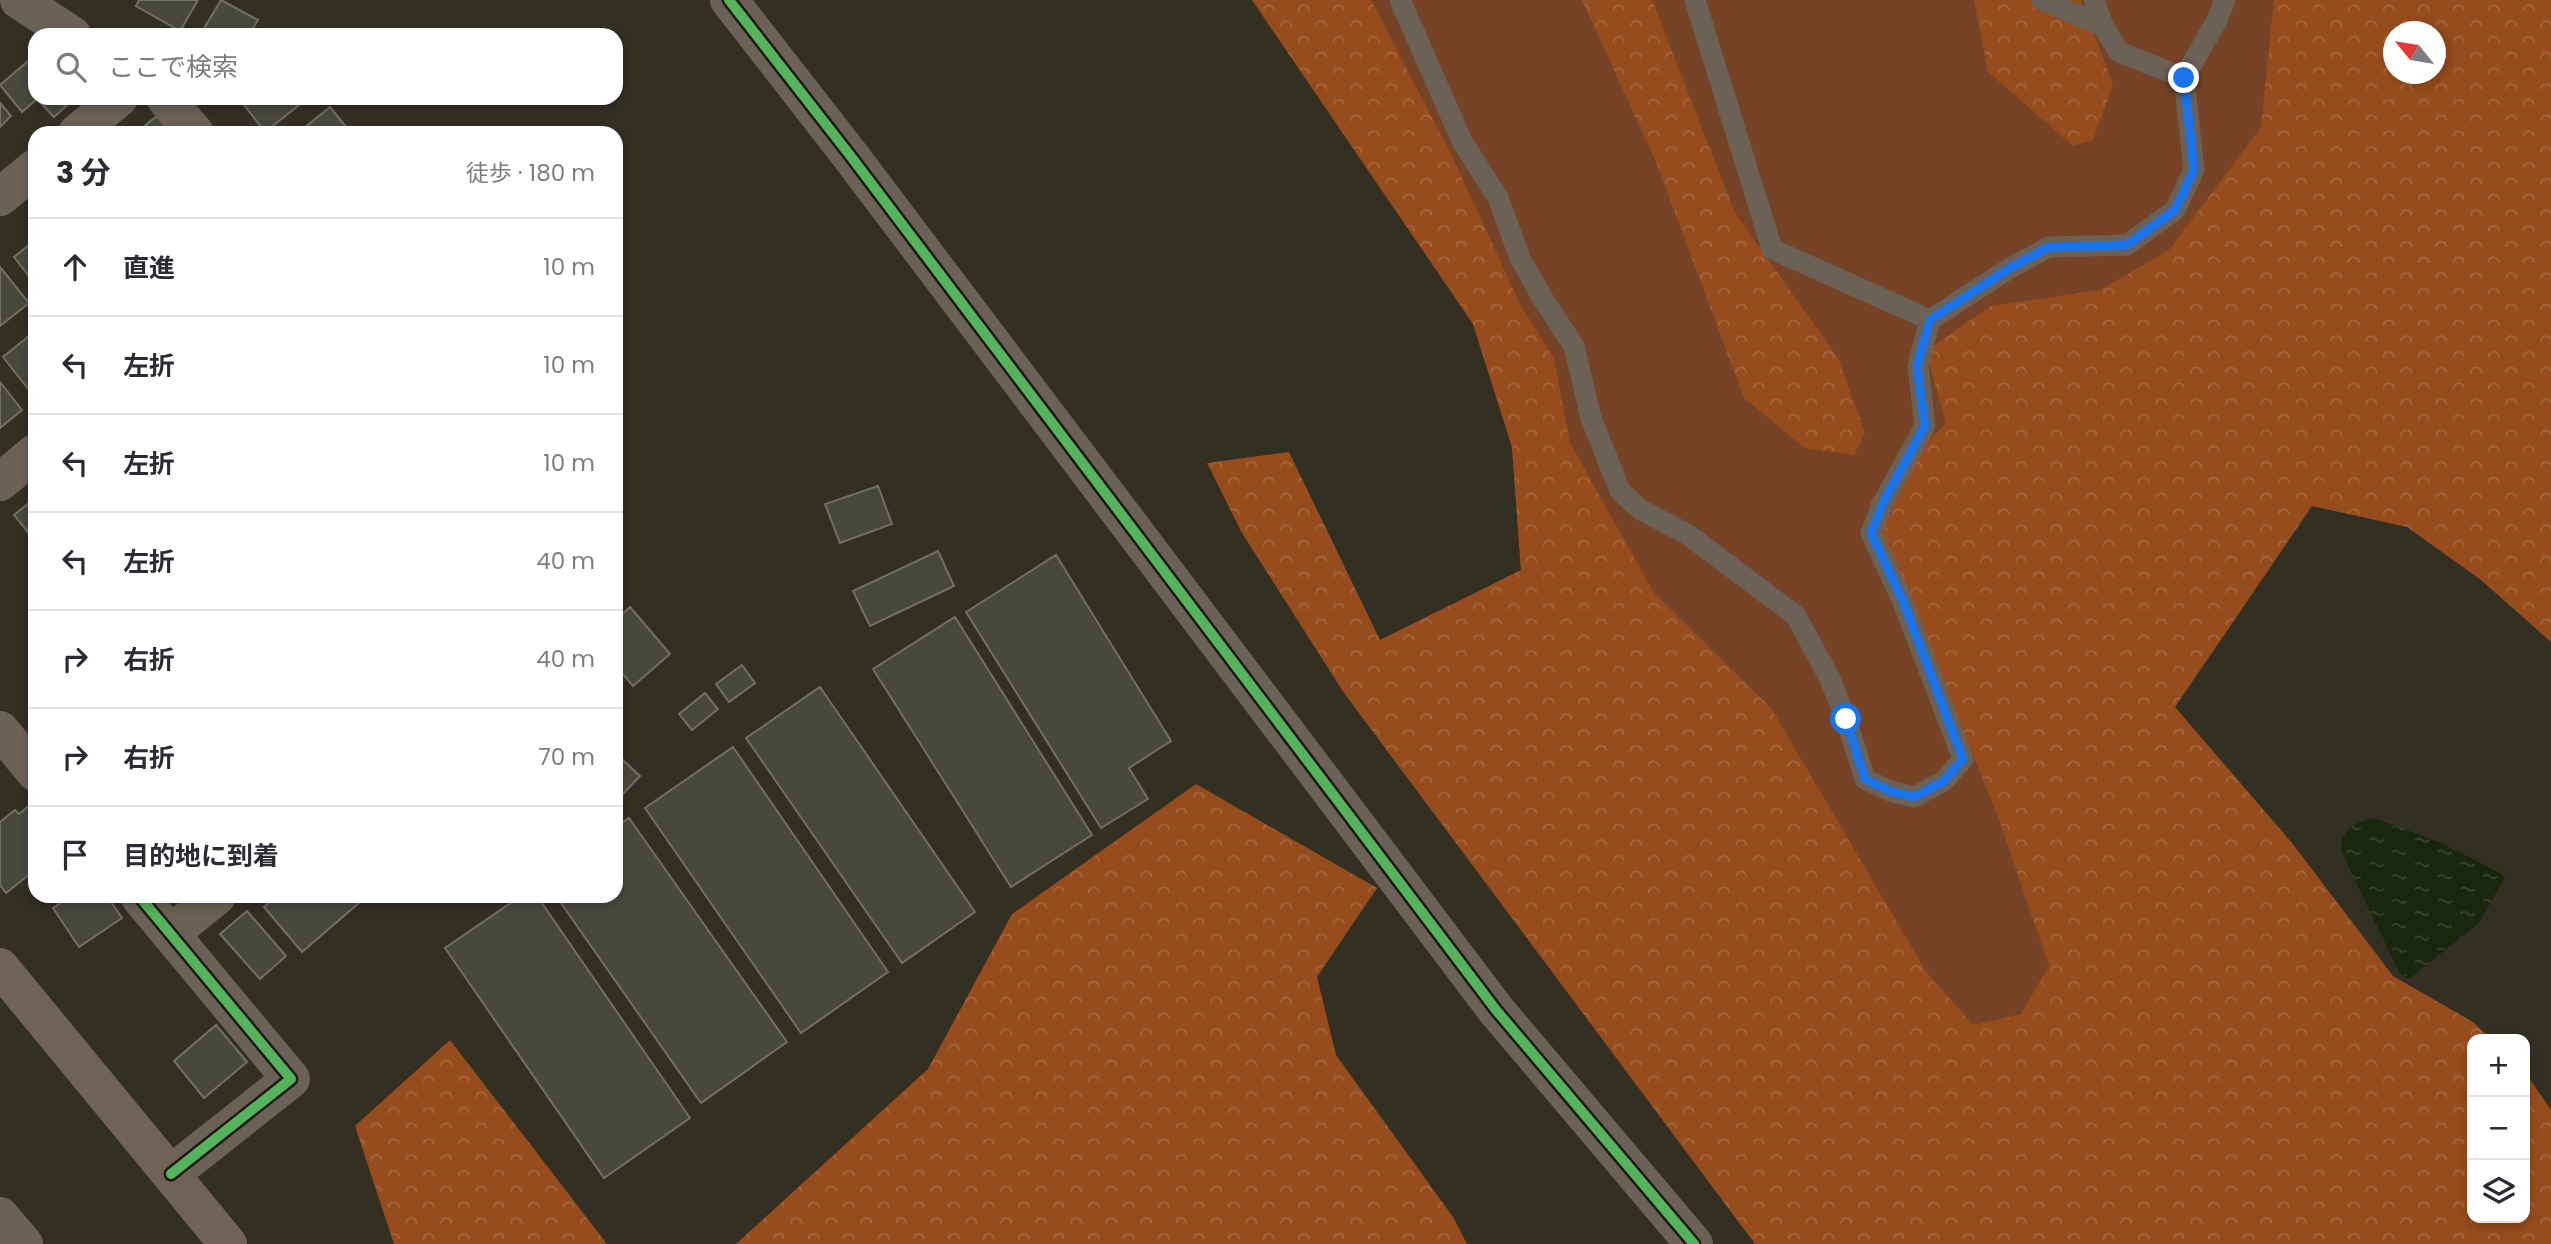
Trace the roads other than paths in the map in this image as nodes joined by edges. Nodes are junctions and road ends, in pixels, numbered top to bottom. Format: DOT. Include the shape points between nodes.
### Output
graph roads {
  1 [pos="19,0"];
  2 [pos="729,0"];
  3 [pos="1399,0"];
  4 [pos="1695,0"];
  5 [pos="2042,0"];
  6 [pos="2094,0"];
  7 [pos="2225,0"];
  8 [pos="2103,26"];
  9 [pos="61,28"];
  10 [pos="2184,78"];
  11 [pos="111,105"];
  12 [pos="171,105"];
  13 [pos="85,126"];
  14 [pos="189,126"];
  15 [pos="28,174"];
  16 [pos="0,197"];
  17 [pos="1930,320"];
  18 [pos="28,459"];
  19 [pos="0,482"];
  20 [pos="0,730"];
  21 [pos="24,767"];
  22 [pos="145,903"];
  23 [pos="208,903"];
  24 [pos="170,934"];
  25 [pos="0,967"];
  26 [pos="171,1174"];
  27 [pos="0,1216"];
  28 [pos="24,1244"];
  29 [pos="228,1244"];
  30 [pos="1694,1244"];
  1 -- 9 [label="street"];
  2 -- 30 [label="street" via="1496,1010"];
  3 -- 17 [label="lane" via="1462,141 1498,198 1520,258 1574,346 1591,418 1620,491 1641,510 1687,534 1796,616 1829,677 1865,779 1914,797 1944,781 1963,759 1903,601 1871,533 1925,426 1917,366"];
  4 -- 17 [label="lane" via="1772,249"];
  5 -- 8 [label="lane"];
  6 -- 8 [label="lane"];
  7 -- 10 [label="lane"];
  8 -- 10 [label="lane" via="2119,52"];
  10 -- 17 [label="lane" via="2194,170 2175,210 2127,245 2049,247"];
  11 -- 13 [label="street"];
  12 -- 14 [label="street"];
  15 -- 16 [label="street"];
  18 -- 19 [label="street"];
  20 -- 21 [label="street"];
  22 -- 24 [label="street"];
  23 -- 24 [label="street"];
  24 -- 26 [label="street" via="291,1079"];
  25 -- 26 [label="street"];
  26 -- 29 [label="street"];
  27 -- 28 [label="street"];
}
